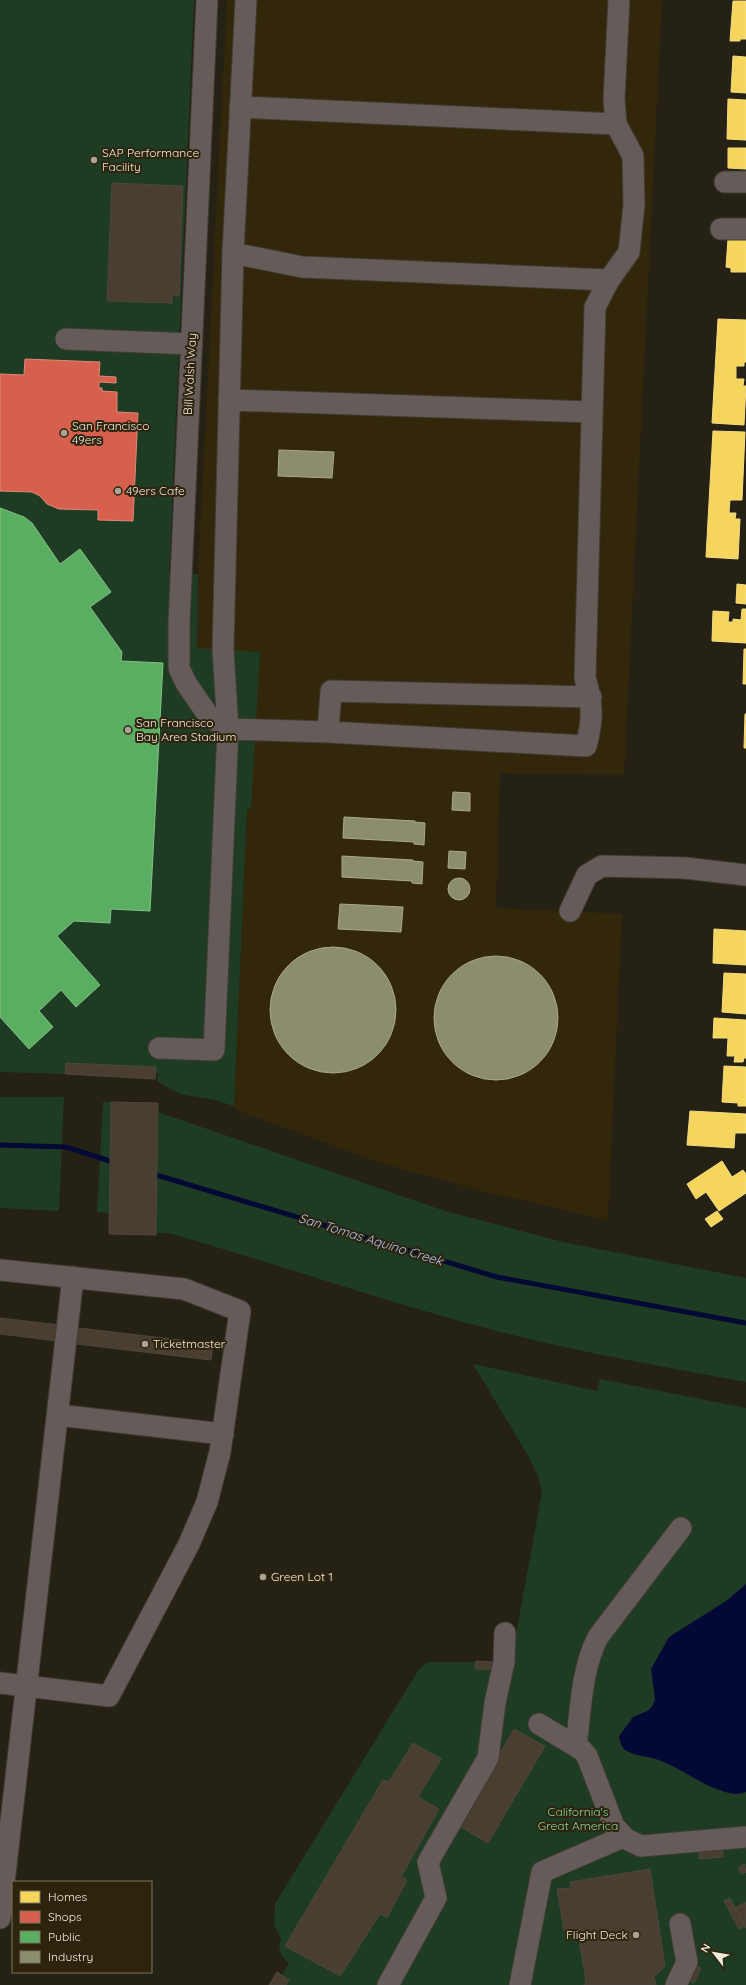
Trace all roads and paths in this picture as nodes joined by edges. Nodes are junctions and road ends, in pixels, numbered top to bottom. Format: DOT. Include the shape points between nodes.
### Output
graph roads {
  1 [pos="207,0"];
  2 [pos="246,0"];
  3 [pos="619,0"];
  4 [pos="240,107"];
  5 [pos="616,124"];
  6 [pos="725,182"];
  7 [pos="746,182"];
  8 [pos="721,229"];
  9 [pos="746,229"];
  10 [pos="233,253"];
  11 [pos="608,280"];
  12 [pos="66,339"];
  13 [pos="192,344"];
  14 [pos="229,400"];
  15 [pos="592,412"];
  16 [pos="591,697"];
  17 [pos="228,729"];
  18 [pos="328,732"];
  19 [pos="746,875"];
  20 [pos="570,911"];
  21 [pos="159,1048"];
  22 [pos="0,1270"];
  23 [pos="73,1277"];
  24 [pos="58,1415"];
  25 [pos="223,1434"];
  26 [pos="681,1528"];
  27 [pos="504,1633"];
  28 [pos="0,1683"];
  29 [pos="27,1686"];
  30 [pos="539,1724"];
  31 [pos="576,1746"];
  32 [pos="623,1837"];
  33 [pos="746,1837"];
  34 [pos="0,1918"];
  35 [pos="680,1924"];
  36 [pos="388,1985"];
  37 [pos="520,1985"];
  38 [pos="676,1985"];
  1 -- 13 [label="street, Bill Walsh Way"];
  2 -- 4 [label="street"];
  3 -- 5 [label="street" via="614,99"];
  4 -- 5 [label="street"];
  4 -- 10 [label="street"];
  5 -- 11 [label="street" via="633,156 634,205 629,252"];
  6 -- 7 [label="street"];
  8 -- 9 [label="street"];
  10 -- 11 [label="street" via="302,267"];
  10 -- 14 [label="street"];
  11 -- 15 [label="street" via="595,306"];
  12 -- 13 [label="street"];
  13 -- 17 [label="street, Bill Walsh Way" via="179,668 208,715"];
  14 -- 15 [label="street"];
  14 -- 17 [label="street" via="223,650"];
  15 -- 16 [label="street" via="585,678"];
  16 -- 18 [label="street" via="331,691"];
  16 -- 18 [label="street" via="591,728 586,746"];
  17 -- 18 [label="street"];
  17 -- 21 [label="street" via="214,1050"];
  19 -- 20 [label="street" via="685,868 602,866 588,875"];
  22 -- 23 [label="street"];
  23 -- 24 [label="street"];
  23 -- 25 [label="street" via="184,1289 240,1311"];
  24 -- 25 [label="street"];
  24 -- 29 [label="street"];
  25 -- 29 [label="street" via="214,1478 199,1523 109,1696"];
  26 -- 31 [label="street" via="592,1648"];
  27 -- 36 [label="street" via="504,1662 488,1758 428,1862 436,1898"];
  28 -- 29 [label="street"];
  29 -- 34 [label="street"];
  30 -- 31 [label="street"];
  31 -- 32 [label="street" via="587,1756 614,1826"];
  32 -- 33 [label="street" via="641,1846"];
  32 -- 37 [label="street" via="542,1872"];
  35 -- 38 [label="street" via="687,1962"];
}
